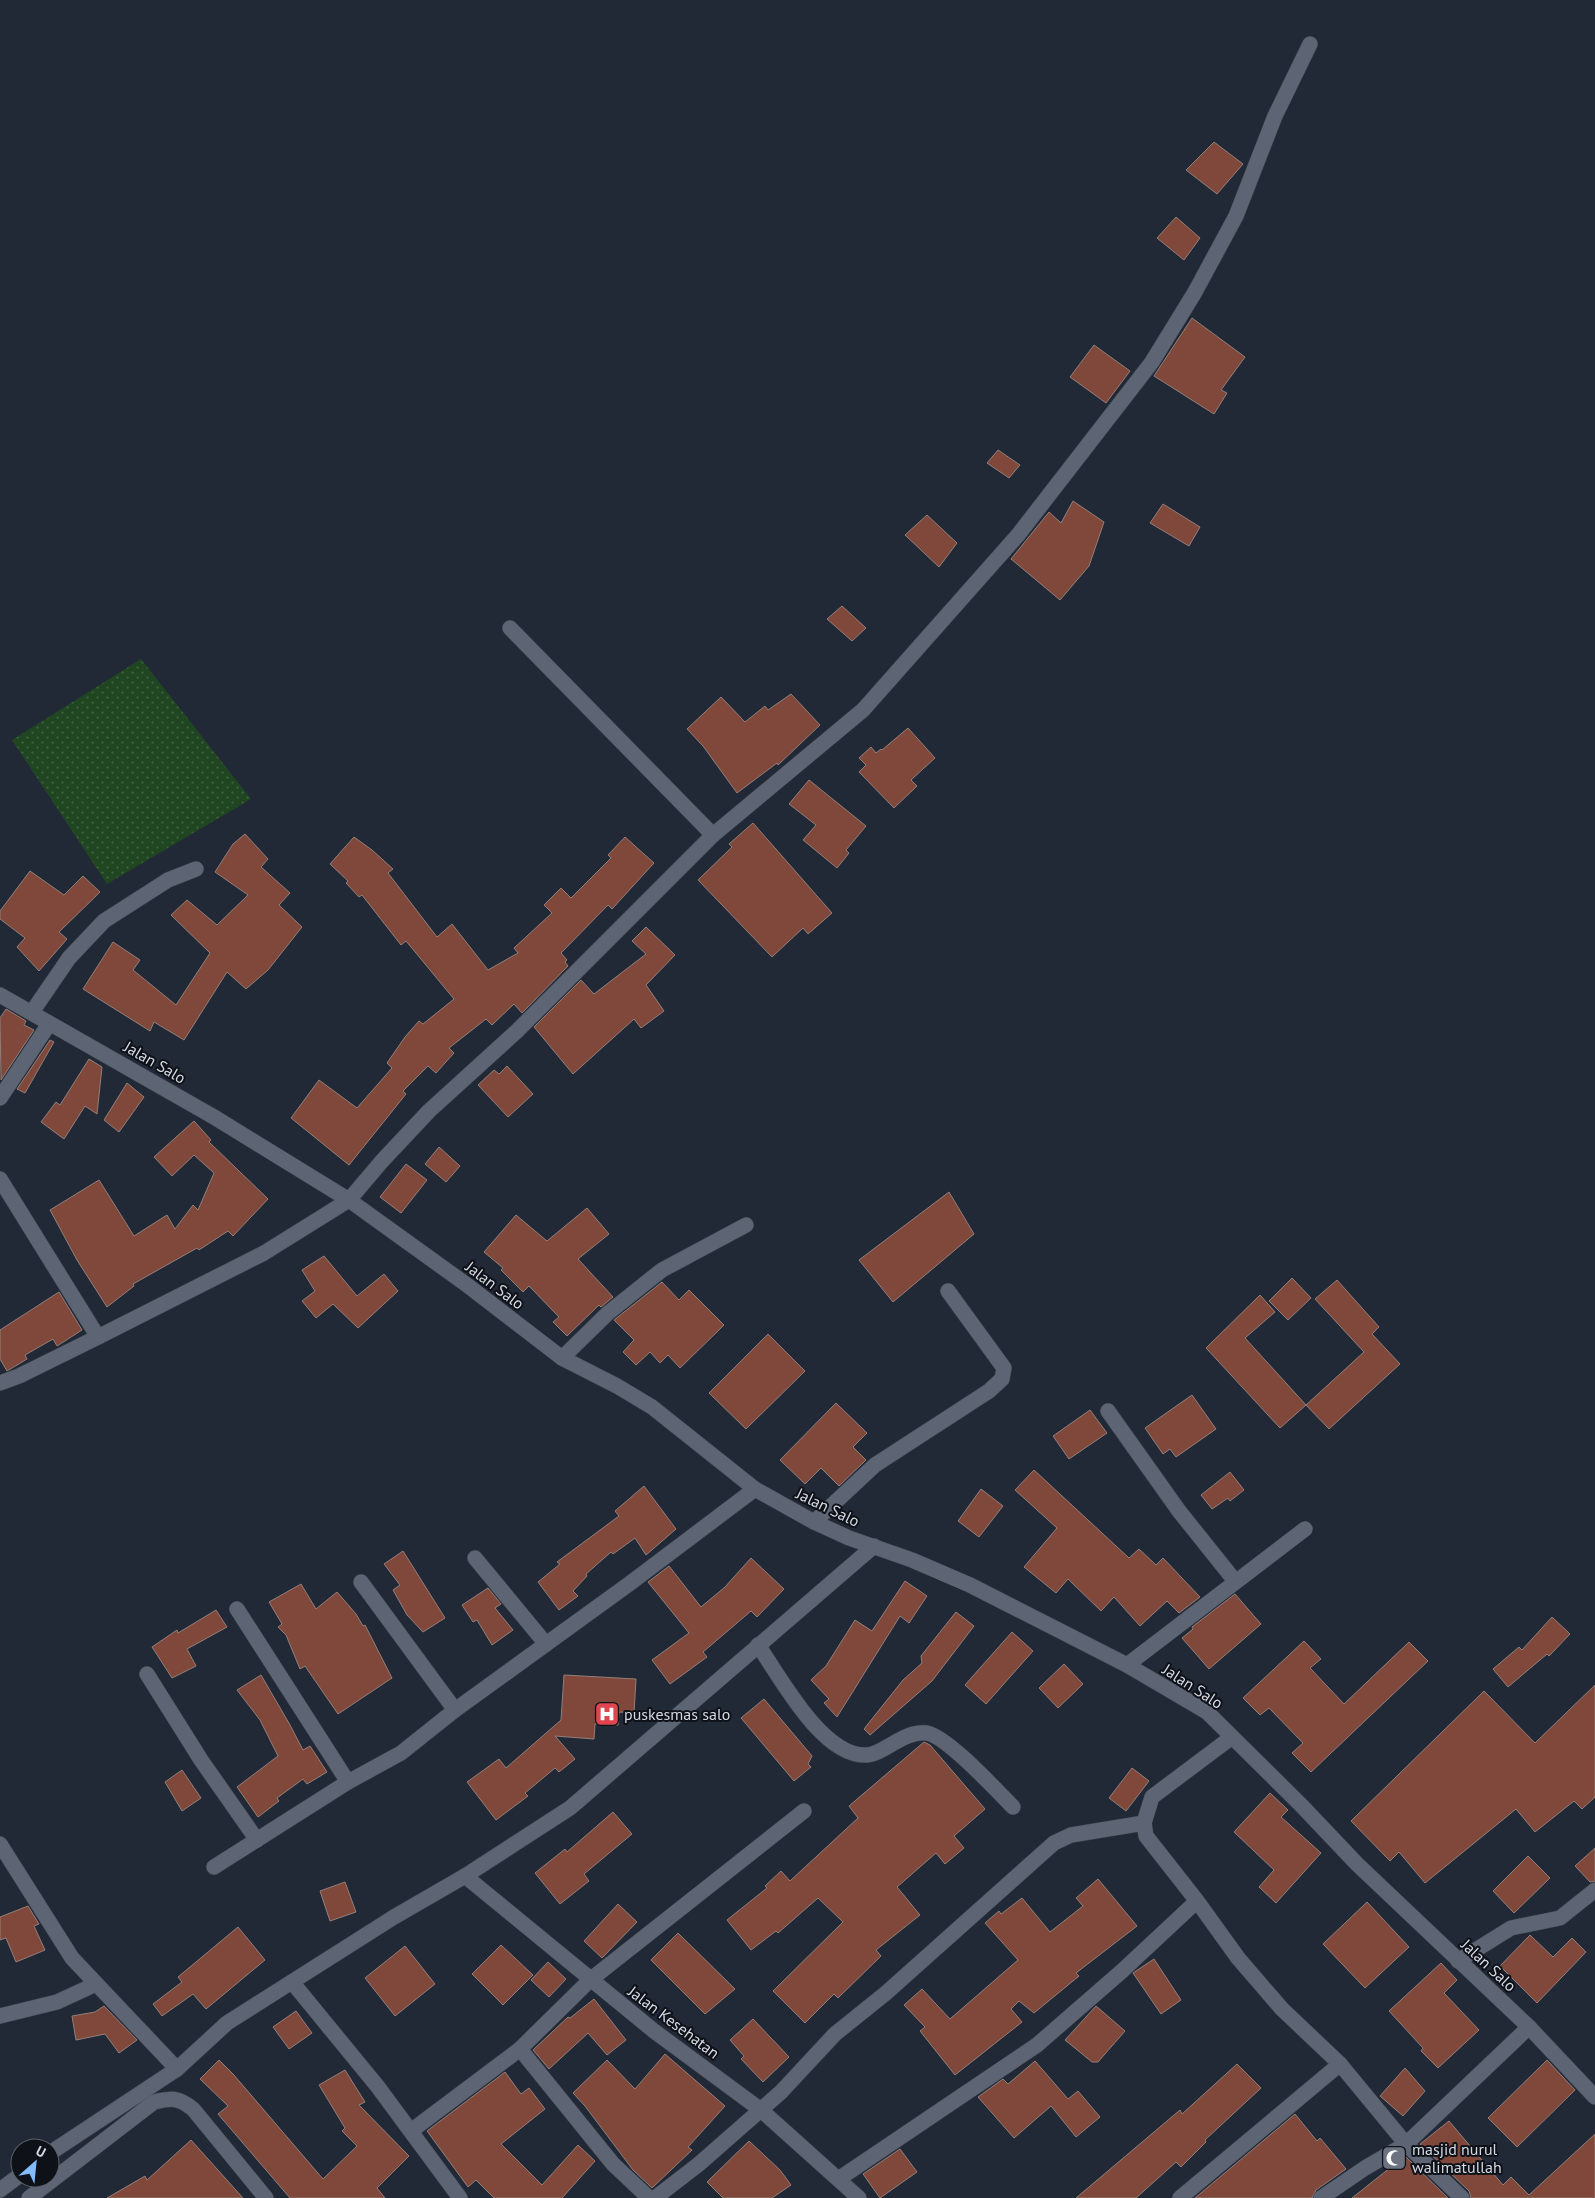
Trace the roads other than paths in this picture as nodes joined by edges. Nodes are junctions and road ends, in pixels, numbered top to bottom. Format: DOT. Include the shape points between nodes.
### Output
graph roads {
  1 [pos="1310,44"];
  2 [pos="510,628"];
  3 [pos="713,835"];
  4 [pos="196,868"];
  5 [pos="0,995"];
  6 [pos="32,1012"];
  7 [pos="49,1024"];
  8 [pos="0,1098"];
  9 [pos="0,1180"];
  10 [pos="349,1200"];
  11 [pos="746,1226"];
  12 [pos="948,1291"];
  13 [pos="98,1337"];
  14 [pos="562,1358"];
  15 [pos="0,1383"];
  16 [pos="1108,1411"];
  17 [pos="755,1489"];
  18 [pos="814,1522"];
  19 [pos="1305,1529"];
  20 [pos="874,1546"];
  21 [pos="475,1558"];
  22 [pos="1235,1581"];
  23 [pos="361,1582"];
  24 [pos="237,1609"];
  25 [pos="546,1644"];
  26 [pos="758,1646"];
  27 [pos="1127,1665"];
  28 [pos="147,1674"];
  29 [pos="454,1710"];
  30 [pos="1232,1737"];
  31 [pos="348,1782"];
  32 [pos="1013,1807"];
  33 [pos="804,1811"];
  34 [pos="1144,1824"];
  35 [pos="257,1840"];
  36 [pos="0,1844"];
  37 [pos="214,1867"];
  38 [pos="465,1876"];
  39 [pos="1595,1890"];
  40 [pos="1197,1901"];
  41 [pos="1458,1961"];
  42 [pos="590,1980"];
  43 [pos="292,1982"];
  44 [pos="96,1984"];
  45 [pos="0,2016"];
  46 [pos="1529,2027"];
  47 [pos="520,2049"];
  48 [pos="1340,2064"];
  49 [pos="177,2069"];
  50 [pos="1595,2097"];
  51 [pos="761,2110"];
  52 [pos="411,2131"];
  53 [pos="1406,2144"];
  54 [pos="60,2146"];
  55 [pos="840,2178"];
  56 [pos="29,2198"];
  57 [pos="266,2198"];
  58 [pos="460,2198"];
  59 [pos="649,2198"];
  60 [pos="655,2198"];
  61 [pos="860,2198"];
  62 [pos="1180,2198"];
  63 [pos="1321,2198"];
  64 [pos="1462,2198"];
  1 -- 3 [label="street" via="1275,116 1236,216 1196,292 1152,362 1018,535 863,710"];
  2 -- 3 [label="street"];
  3 -- 10 [label="street" via="524,1024 429,1111"];
  4 -- 6 [label="street" via="168,880 104,921 70,958"];
  5 -- 6 [label="street, Jalan Salo"];
  6 -- 7 [label="street, Jalan Salo"];
  7 -- 8 [label="street"];
  7 -- 10 [label="street, Jalan Salo" via="214,1117"];
  9 -- 13 [label="street"];
  10 -- 13 [label="street" via="264,1253"];
  10 -- 14 [label="street, Jalan Salo"];
  11 -- 14 [label="street" via="662,1270 608,1313"];
  12 -- 18 [label="street" via="1004,1368 1002,1379 989,1391 875,1465"];
  13 -- 15 [label="street"];
  14 -- 17 [label="street, Jalan Salo" via="652,1407"];
  16 -- 22 [label="street"];
  17 -- 18 [label="street, Jalan Salo"];
  17 -- 25 [label="street"];
  18 -- 20 [label="street, Jalan Salo"];
  19 -- 22 [label="street"];
  20 -- 26 [label="street"];
  20 -- 27 [label="street, Jalan Salo" via="970,1585"];
  21 -- 25 [label="street"];
  22 -- 27 [label="street"];
  23 -- 29 [label="street"];
  24 -- 31 [label="street"];
  25 -- 29 [label="street"];
  26 -- 32 [label="street" via="812,1723 826,1738 845,1750 868,1755 903,1737 925,1733 936,1736"];
  26 -- 38 [label="street" via="570,1808"];
  27 -- 30 [label="street, Jalan Salo" via="1207,1712"];
  28 -- 35 [label="street"];
  29 -- 31 [label="street" via="401,1753"];
  30 -- 34 [label="street" via="1152,1797"];
  30 -- 41 [label="street, Jalan Salo"];
  31 -- 35 [label="street"];
  33 -- 42 [label="street"];
  34 -- 40 [label="street" via="1146,1836"];
  34 -- 51 [label="street" via="1072,1835 1054,1843 886,1993 835,2034"];
  35 -- 37 [label="street"];
  36 -- 44 [label="street" via="72,1958"];
  38 -- 42 [label="street, Jalan Kesehatan"];
  38 -- 43 [label="street"];
  39 -- 41 [label="street" via="1560,1918 1511,1928"];
  40 -- 48 [label="street" via="1238,1958 1282,2009"];
  40 -- 55 [label="street" via="1037,2045"];
  41 -- 46 [label="street, Jalan Salo"];
  42 -- 47 [label="street"];
  42 -- 51 [label="street, Jalan Kesehatan"];
  43 -- 49 [label="street" via="226,2023"];
  43 -- 52 [label="street"];
  44 -- 45 [label="street" via="57,2002"];
  44 -- 49 [label="street"];
  46 -- 50 [label="street, Jalan Salo"];
  46 -- 53 [label="street"];
  47 -- 52 [label="street"];
  47 -- 59 [label="street" via="613,2164"];
  48 -- 53 [label="street"];
  48 -- 62 [label="street"];
  49 -- 54 [label="street"];
  51 -- 55 [label="street, Jalan Kesehatan"];
  51 -- 60 [label="street"];
  52 -- 58 [label="street"];
  53 -- 63 [label="street"];
  53 -- 64 [label="street"];
  55 -- 61 [label="street, Jalan Kesehatan"];
  56 -- 57 [label="street" via="154,2102 171,2098 184,2101 193,2109"];
}
